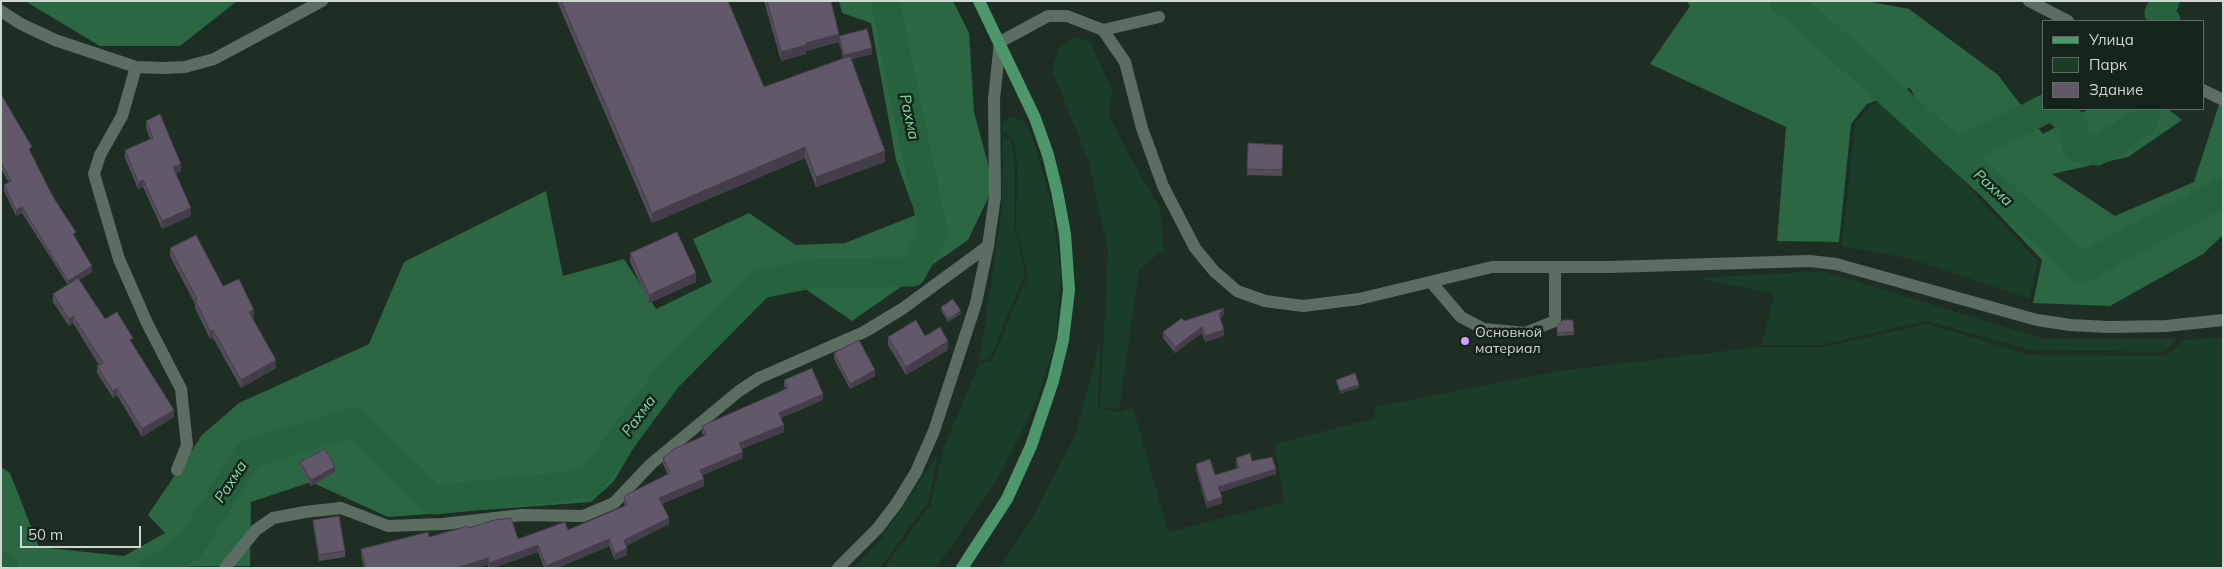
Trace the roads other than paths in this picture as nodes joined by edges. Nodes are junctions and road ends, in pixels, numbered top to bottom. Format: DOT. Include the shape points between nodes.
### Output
graph roads {
  1 [pos="322,1"];
  2 [pos="980,1"];
  3 [pos="2029,1"];
  4 [pos="1,11"];
  5 [pos="1159,17"];
  6 [pos="2066,20"];
  7 [pos="1103,30"];
  8 [pos="1000,42"];
  9 [pos="136,67"];
  10 [pos="988,246"];
  11 [pos="1556,267"];
  12 [pos="1431,282"];
  13 [pos="2223,320"];
  14 [pos="177,470"];
  15 [pos="225,568"];
  16 [pos="838,568"];
  17 [pos="962,568"];
  1 -- 9 [label="street" via="214,59 185,66"];
  2 -- 8 [label="main road"];
  3 -- 6 [label="street"];
  4 -- 9 [label="street" via="55,40"];
  5 -- 7 [label="street"];
  7 -- 8 [label="street" via="1067,16 1048,16"];
  7 -- 12 [label="street" via="1126,62 1142,128 1163,186 1195,248 1214,271 1237,290 1266,301 1303,306 1359,299"];
  8 -- 10 [label="street" via="994,99 995,197"];
  8 -- 17 [label="main road" via="1048,154 1065,234 1069,290 1063,340 1031,446 1006,499"];
  9 -- 14 [label="street" via="122,116 100,155 94,174 119,258 181,389 187,445"];
  10 -- 15 [label="street" via="902,309 864,332 759,378 739,391 652,464 614,503 583,516 522,515 397,526 388,526 340,508 305,512 273,518 256,530"];
  10 -- 16 [label="street" via="976,303 934,431 916,472 878,528"];
  11 -- 12 [label="street" via="1492,267"];
  11 -- 12 [label="street" via="1555,321 1525,333 1484,329 1461,317"];
  11 -- 13 [label="street" via="1836,264 2037,320 2070,325 2166,326"];
}
